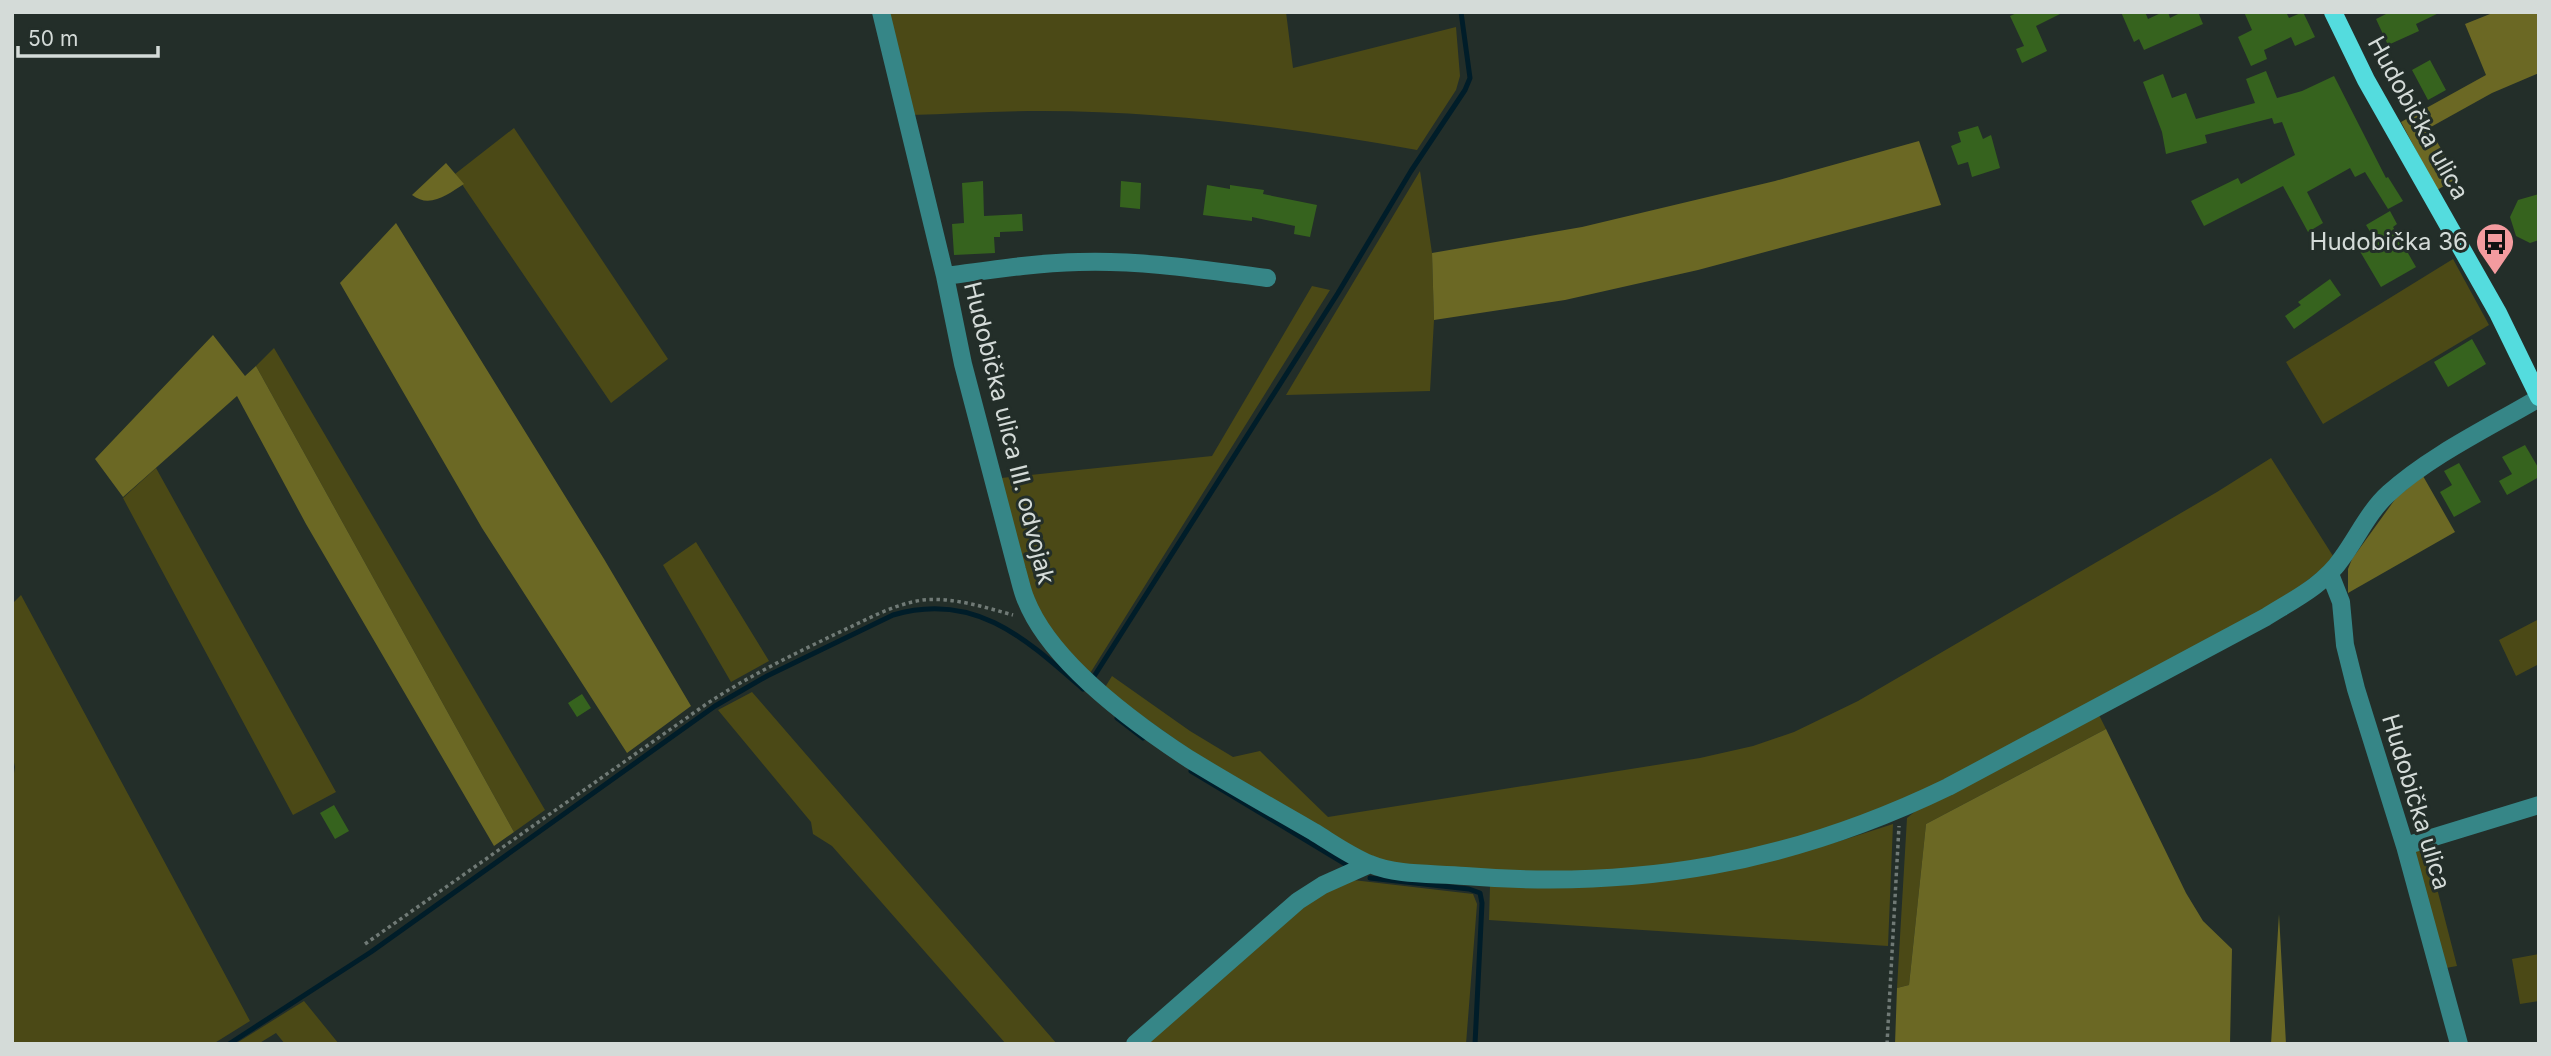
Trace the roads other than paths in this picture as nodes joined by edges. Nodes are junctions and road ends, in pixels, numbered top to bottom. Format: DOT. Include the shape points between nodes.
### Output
graph roads {
  1 [pos="881,12"];
  2 [pos="2333,12"];
  3 [pos="945,276"];
  4 [pos="1267,278"];
  5 [pos="2539,397"];
  6 [pos="2330,573"];
  7 [pos="2539,805"];
  8 [pos="2405,846"];
  9 [pos="1370,864"];
  10 [pos="1135,1044"];
  11 [pos="2459,1044"];
  1 -- 3 [label="street, Hudobička ulica III. odvojak"];
  2 -- 5 [label="main road, Hudobička ulica"];
  3 -- 4 [label="street" via="1081,261"];
  3 -- 9 [label="street, Hudobička ulica III. odvojak" via="1017,570 1027,601 1049,640 1138,724 1218,777"];
  5 -- 6 [label="street, Hudobička ulica III. odvojak" via="2425,466 2389,494"];
  6 -- 8 [label="street, Hudobička ulica" via="2341,602 2356,689"];
  6 -- 9 [label="street, Hudobička ulica III. odvojak" via="2266,617 1960,781 1900,810 1816,841 1692,870 1593,880 1494,878"];
  7 -- 8 [label="street"];
  8 -- 11 [label="street, Hudobička ulica"];
  9 -- 10 [label="street" via="1298,901"];
}
